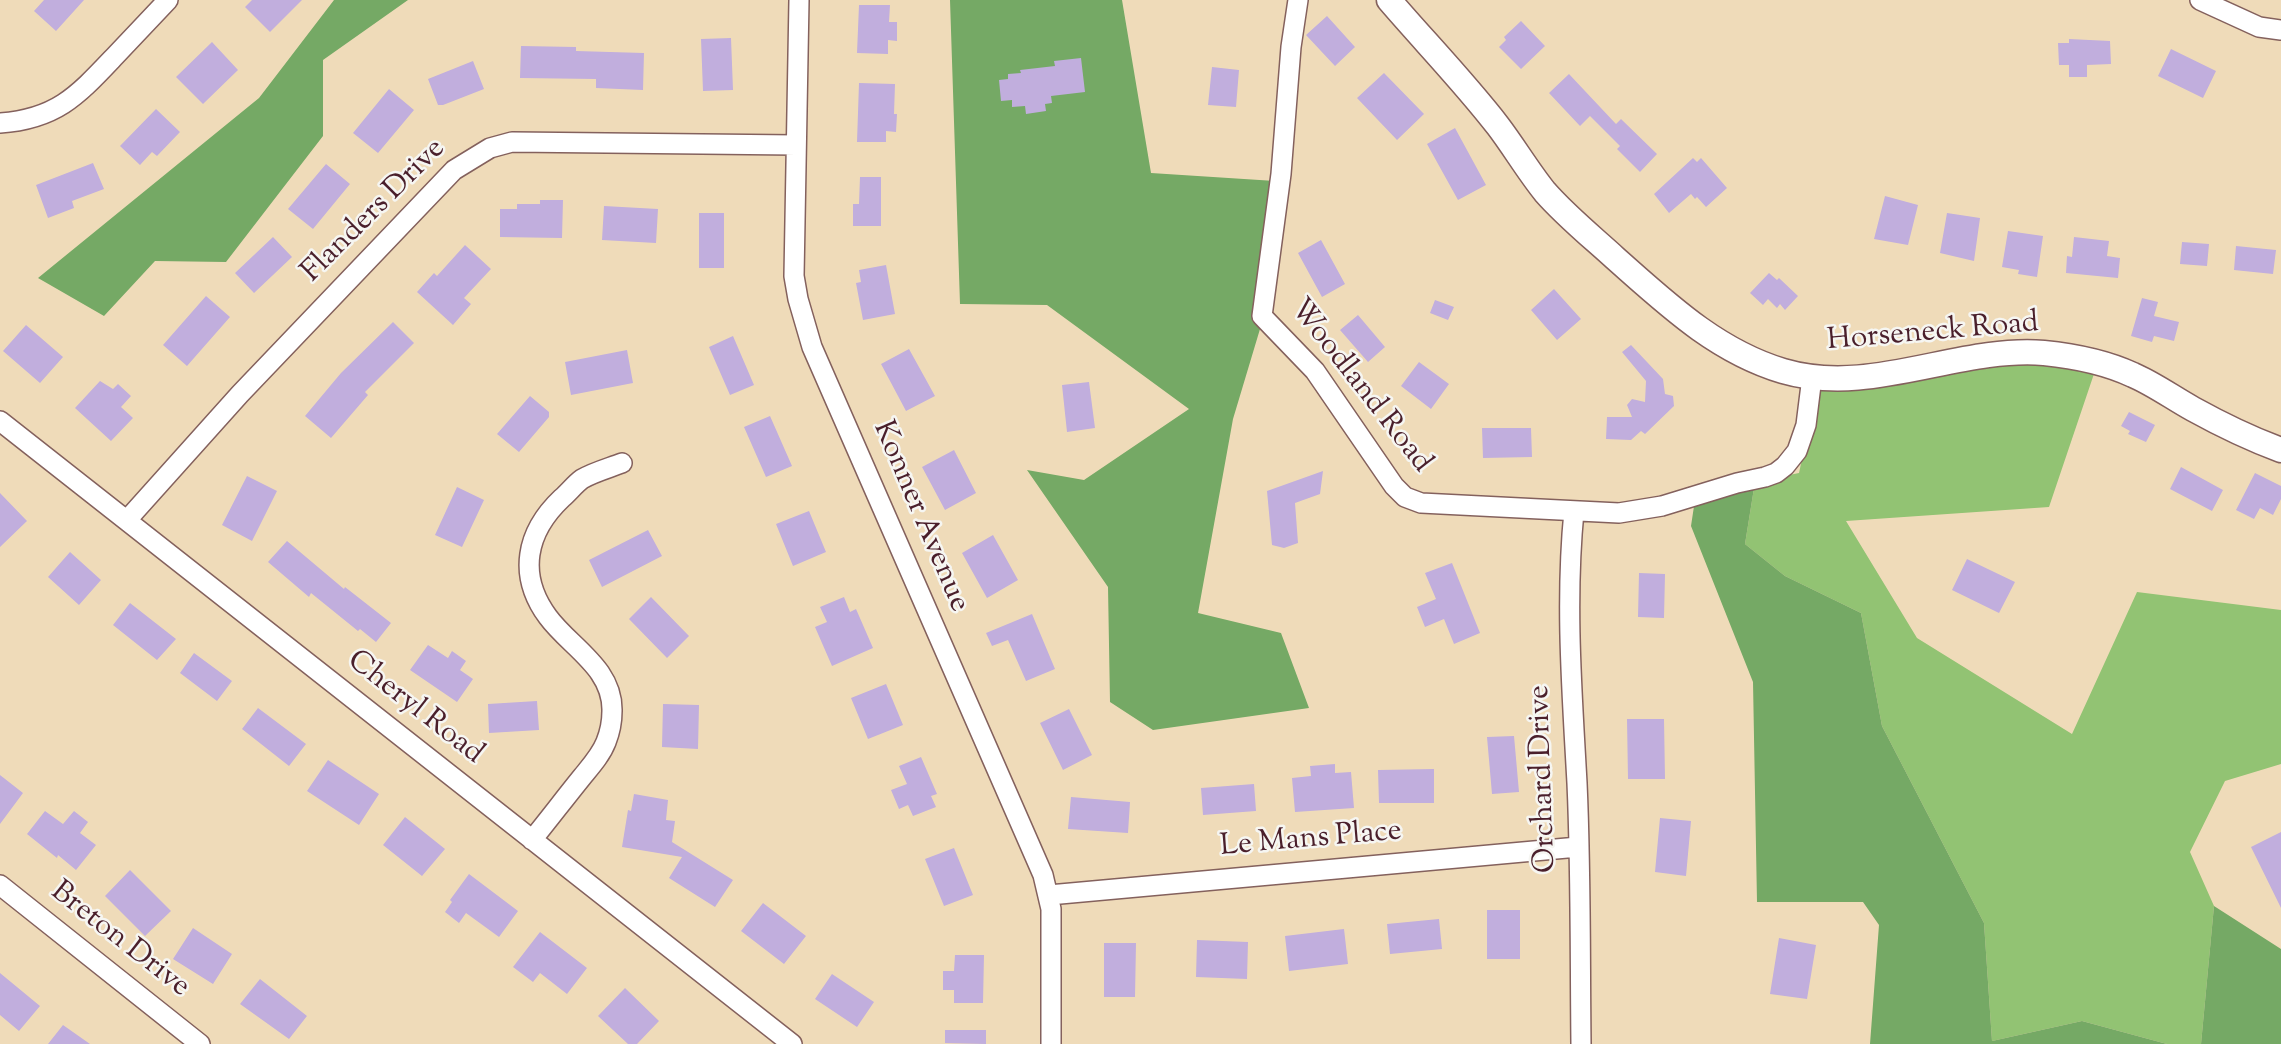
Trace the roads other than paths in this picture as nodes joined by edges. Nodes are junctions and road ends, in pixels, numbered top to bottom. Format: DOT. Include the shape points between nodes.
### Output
graph roads {
  1 [pos="168,0"];
  2 [pos="799,0"];
  3 [pos="1298,0"];
  4 [pos="1389,0"];
  5 [pos="2200,0"];
  6 [pos="2281,30"];
  7 [pos="0,123"];
  8 [pos="796,145"];
  9 [pos="1812,377"];
  10 [pos="0,421"];
  11 [pos="2281,450"];
  12 [pos="622,463"];
  13 [pos="1574,511"];
  14 [pos="127,520"];
  15 [pos="532,840"];
  16 [pos="1578,847"];
  17 [pos="0,885"];
  18 [pos="1049,895"];
  19 [pos="200,1044"];
  20 [pos="792,1044"];
  21 [pos="1051,1044"];
  22 [pos="1581,1044"];
  1 -- 7 [label="street" via="78,94 37,116"];
  2 -- 8 [label="street, Konner Avenue"];
  3 -- 13 [label="street, Woodland Road" via="1262,316 1315,371 1405,498 1421,503"];
  4 -- 9 [label="street, Horseneck Road" via="1498,127 1547,194 1674,311 1753,360"];
  5 -- 6 [label="street" via="2259,27"];
  8 -- 14 [label="street, Flanders Drive" via="512,142 473,156 400,225"];
  8 -- 18 [label="street, Konner Avenue" via="794,276 812,347"];
  9 -- 11 [label="street, Horseneck Road" via="1867,377 2018,353 2076,356 2132,374 2228,428"];
  9 -- 13 [label="street, Woodland Road" via="1797,451 1776,473 1662,506 1619,513"];
  10 -- 14 [label="street, Cheryl Road"];
  12 -- 15 [label="street" via="581,480 537,529 530,551 528,565 536,598 557,628 602,674 612,710 601,752"];
  13 -- 16 [label="street, Orchard Drive" via="1569,559 1570,678"];
  14 -- 15 [label="street, Cheryl Road"];
  15 -- 20 [label="street, Cheryl Road"];
  16 -- 18 [label="street, Le Mans Place"];
  16 -- 22 [label="street, Orchard Drive"];
  17 -- 19 [label="street, Breton Drive"];
  18 -- 21 [label="street, Konner Avenue"];
}
